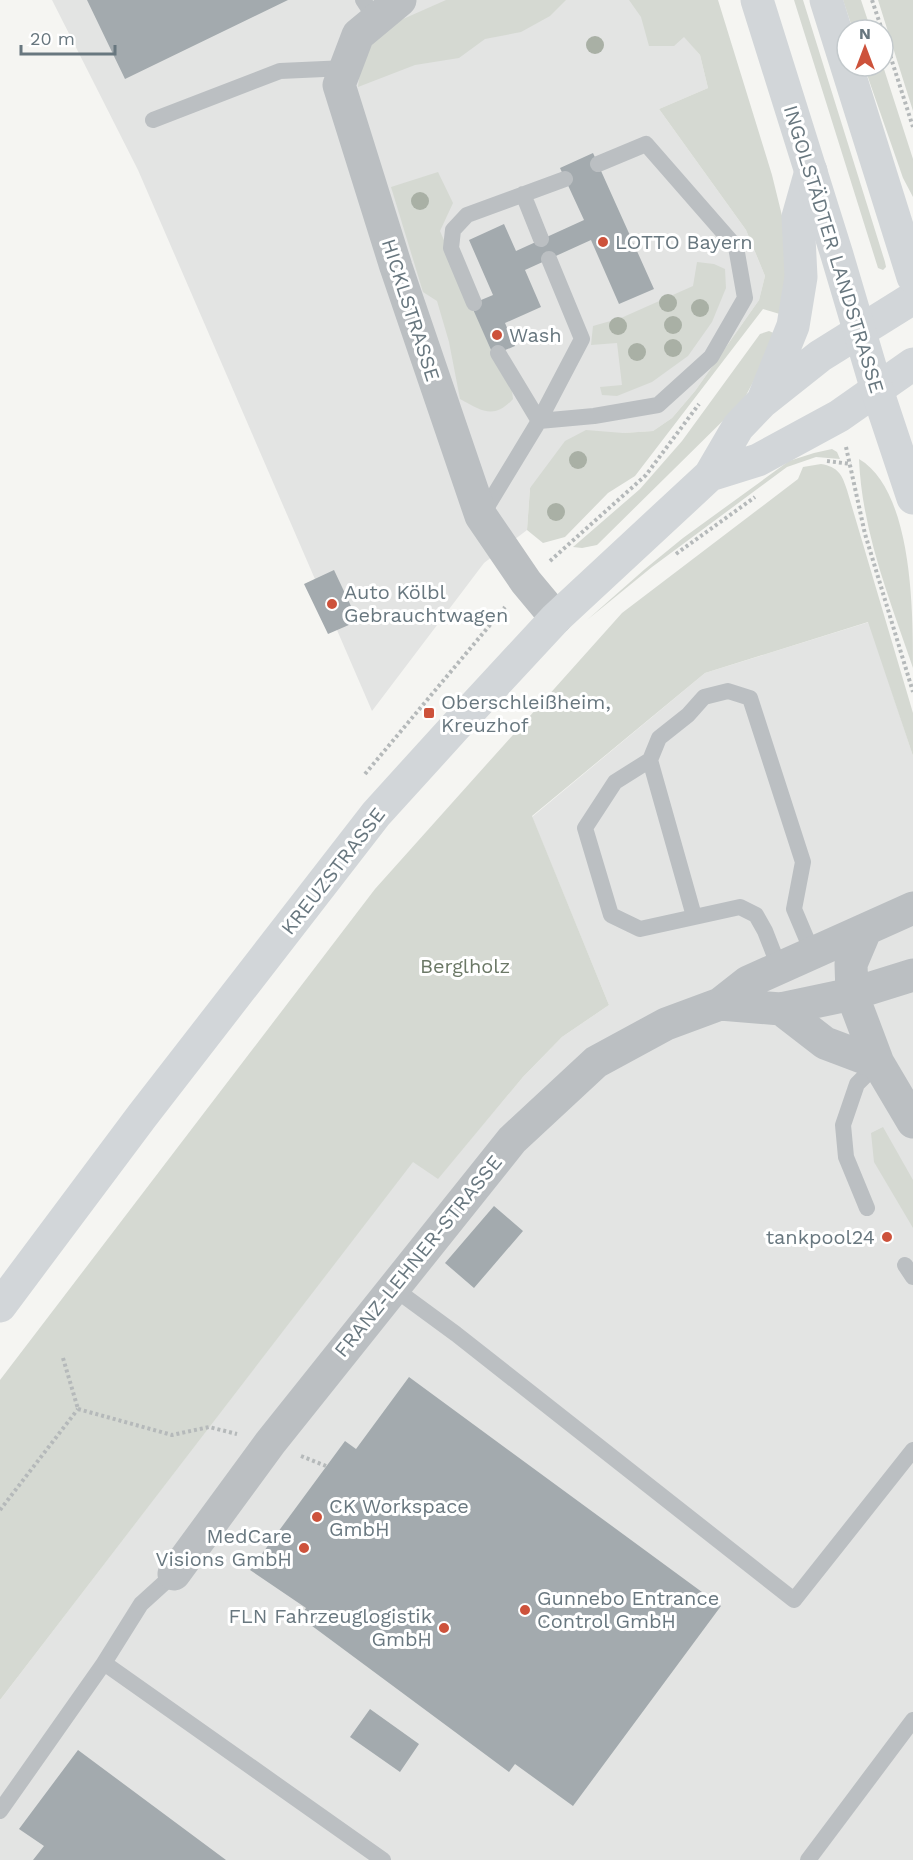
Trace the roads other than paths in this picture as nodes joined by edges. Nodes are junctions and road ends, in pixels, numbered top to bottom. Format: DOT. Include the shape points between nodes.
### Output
graph roads {
  1 [pos="757,0"];
  2 [pos="826,0"];
  3 [pos="380,7"];
  4 [pos="346,68"];
  5 [pos="153,120"];
  6 [pos="598,164"];
  7 [pos="810,171"];
  8 [pos="565,179"];
  9 [pos="523,194"];
  10 [pos="541,239"];
  11 [pos="549,259"];
  12 [pos="913,277"];
  13 [pos="913,298"];
  14 [pos="474,303"];
  15 [pos="860,331"];
  16 [pos="498,353"];
  17 [pos="913,364"];
  18 [pos="877,390"];
  19 [pos="762,402"];
  20 [pos="539,421"];
  21 [pos="710,475"];
  22 [pos="913,498"];
  23 [pos="481,516"];
  24 [pos="556,618"];
  25 [pos="650,760"];
  26 [pos="911,907"];
  27 [pos="694,916"];
  28 [pos="865,931"];
  29 [pos="813,954"];
  30 [pos="779,967"];
  31 [pos="913,975"];
  32 [pos="852,994"];
  33 [pos="720,1004"];
  34 [pos="781,1009"];
  35 [pos="878,1064"];
  36 [pos="913,1122"];
  37 [pos="867,1208"];
  38 [pos="392,1287"];
  39 [pos="0,1306"];
  40 [pos="913,1450"];
  41 [pos="174,1574"];
  42 [pos="104,1663"];
  43 [pos="913,1720"];
  44 [pos="0,1811"];
  45 [pos="383,1860"];
  46 [pos="808,1860"];
  1 -- 7 [label="main road, INGOLSTÄDTER LANDSTRASSE"];
  2 -- 12 [label="main road"];
  3 -- 4 [label="street, HICKLSTRASSE" via="358,35"];
  4 -- 5 [label="lane" via="280,71"];
  4 -- 23 [label="street, HICKLSTRASSE" via="339,85"];
  6 -- 20 [label="lane" via="646,144 736,247 745,298 711,357 658,405"];
  7 -- 15 [label="main road, INGOLSTÄDTER LANDSTRASSE"];
  7 -- 19 [label="main road, KREUZSTRASSE" via="798,217 801,277 793,326"];
  8 -- 9 [label="lane"];
  9 -- 10 [label="lane"];
  9 -- 14 [label="lane" via="467,215 453,230 451,248"];
  11 -- 20 [label="lane" via="582,339"];
  13 -- 15 [label="main road, KREUZSTRASSE"];
  15 -- 18 [label="main road, INGOLSTÄDTER LANDSTRASSE"];
  15 -- 19 [label="main road, KREUZSTRASSE" via="820,356"];
  16 -- 20 [label="lane"];
  17 -- 18 [label="main road, KREUZSTRASSE"];
  18 -- 21 [label="main road, KREUZSTRASSE" via="839,416 758,460"];
  18 -- 22 [label="main road, INGOLSTÄDTER LANDSTRASSE"];
  19 -- 21 [label="main road, KREUZSTRASSE" via="738,427"];
  20 -- 23 [label="lane"];
  21 -- 24 [label="main road, KREUZSTRASSE"];
  23 -- 24 [label="street, HICKLSTRASSE"];
  24 -- 39 [label="main road, KREUZSTRASSE" via="376,814"];
  25 -- 27 [label="lane"];
  25 -- 27 [label="lane" via="615,782 585,828 612,915 640,928"];
  25 -- 29 [label="lane" via="659,738 704,697 728,691 750,698 803,862 794,909"];
  26 -- 28 [label="street, FRANZ-LEHNER-STRASSE"];
  27 -- 30 [label="lane" via="740,907 756,915"];
  28 -- 29 [label="street, FRANZ-LEHNER-STRASSE"];
  28 -- 32 [label="street" via="851,964"];
  29 -- 30 [label="street, FRANZ-LEHNER-STRASSE"];
  30 -- 33 [label="street, FRANZ-LEHNER-STRASSE" via="748,982"];
  30 -- 34 [label="street"];
  31 -- 32 [label="street, FRANZ-LEHNER-STRASSE"];
  32 -- 34 [label="street, FRANZ-LEHNER-STRASSE"];
  32 -- 35 [label="street"];
  33 -- 34 [label="street, FRANZ-LEHNER-STRASSE"];
  33 -- 38 [label="street, FRANZ-LEHNER-STRASSE" via="666,1024 596,1062 512,1140"];
  34 -- 35 [label="street" via="825,1042"];
  35 -- 36 [label="street"];
  35 -- 37 [label="lane" via="857,1084 843,1125 846,1156"];
  38 -- 40 [label="lane" via="794,1600"];
  38 -- 41 [label="street, FRANZ-LEHNER-STRASSE"];
  41 -- 42 [label="lane" via="141,1604"];
  42 -- 44 [label="lane"];
  42 -- 45 [label="lane"];
  43 -- 46 [label="lane"];
}
